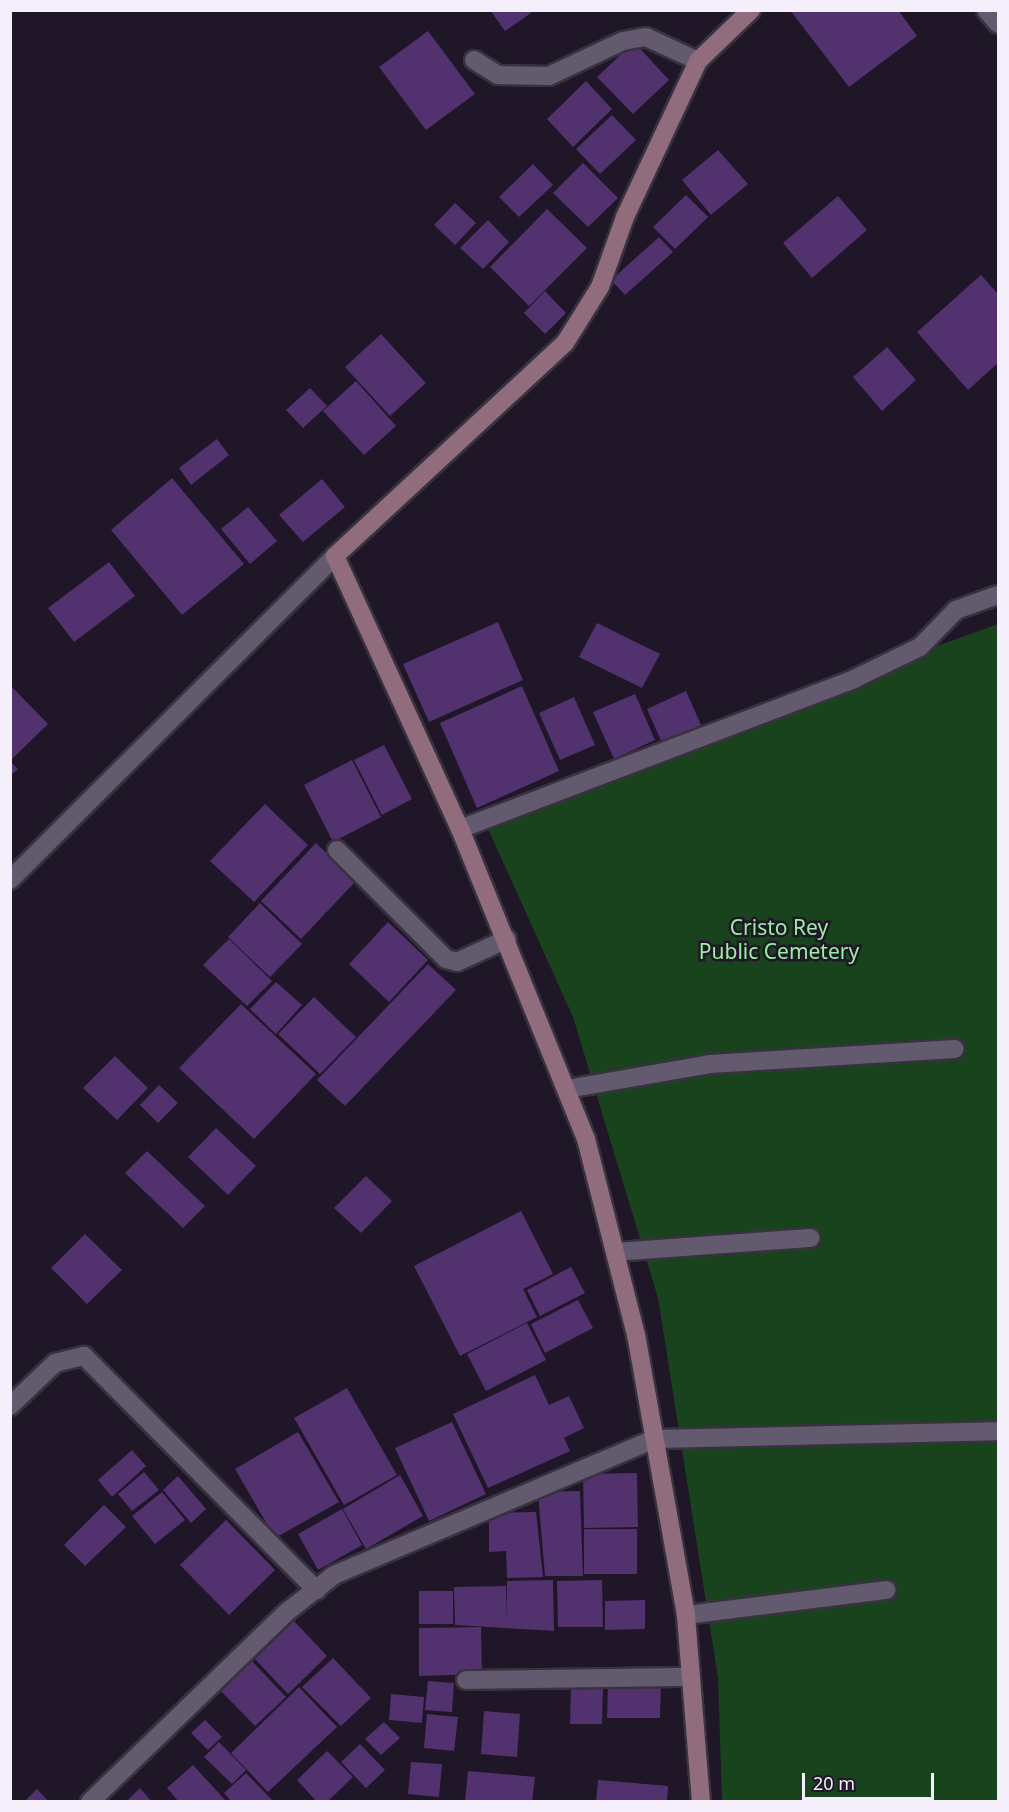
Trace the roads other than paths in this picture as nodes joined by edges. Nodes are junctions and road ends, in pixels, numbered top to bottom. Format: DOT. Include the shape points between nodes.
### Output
graph roads {
  1 [pos="751,10"];
  2 [pos="986,10"];
  3 [pos="999,24"];
  4 [pos="474,60"];
  5 [pos="698,61"];
  6 [pos="335,556"];
  7 [pos="999,595"];
  8 [pos="460,829"];
  9 [pos="337,850"];
  10 [pos="11,880"];
  11 [pos="507,939"];
  12 [pos="955,1049"];
  13 [pos="567,1089"];
  14 [pos="811,1238"];
  15 [pos="615,1252"];
  16 [pos="10,1406"];
  17 [pos="999,1431"];
  18 [pos="655,1439"];
  19 [pos="316,1590"];
  20 [pos="886,1590"];
  21 [pos="686,1615"];
  22 [pos="687,1677"];
  23 [pos="466,1680"];
  24 [pos="90,1802"];
  25 [pos="701,1802"];
  1 -- 5 [label="street"];
  2 -- 3 [label="street"];
  4 -- 5 [label="street" via="498,75 549,76 623,41 646,37"];
  5 -- 6 [label="street" via="625,217 600,287 566,343"];
  6 -- 8 [label="street"];
  6 -- 10 [label="street"];
  7 -- 8 [label="street" via="956,610 920,647 854,679"];
  8 -- 11 [label="street"];
  9 -- 11 [label="street" via="446,959 458,962"];
  11 -- 13 [label="street"];
  12 -- 13 [label="street" via="710,1064"];
  13 -- 15 [label="street"];
  14 -- 15 [label="street"];
  15 -- 18 [label="street"];
  16 -- 19 [label="street" via="55,1363 84,1356"];
  17 -- 18 [label="street"];
  18 -- 19 [label="street" via="413,1537 334,1575"];
  18 -- 21 [label="street"];
  19 -- 24 [label="street"];
  20 -- 21 [label="street"];
  21 -- 22 [label="street"];
  22 -- 23 [label="street"];
  22 -- 25 [label="street"];
}
